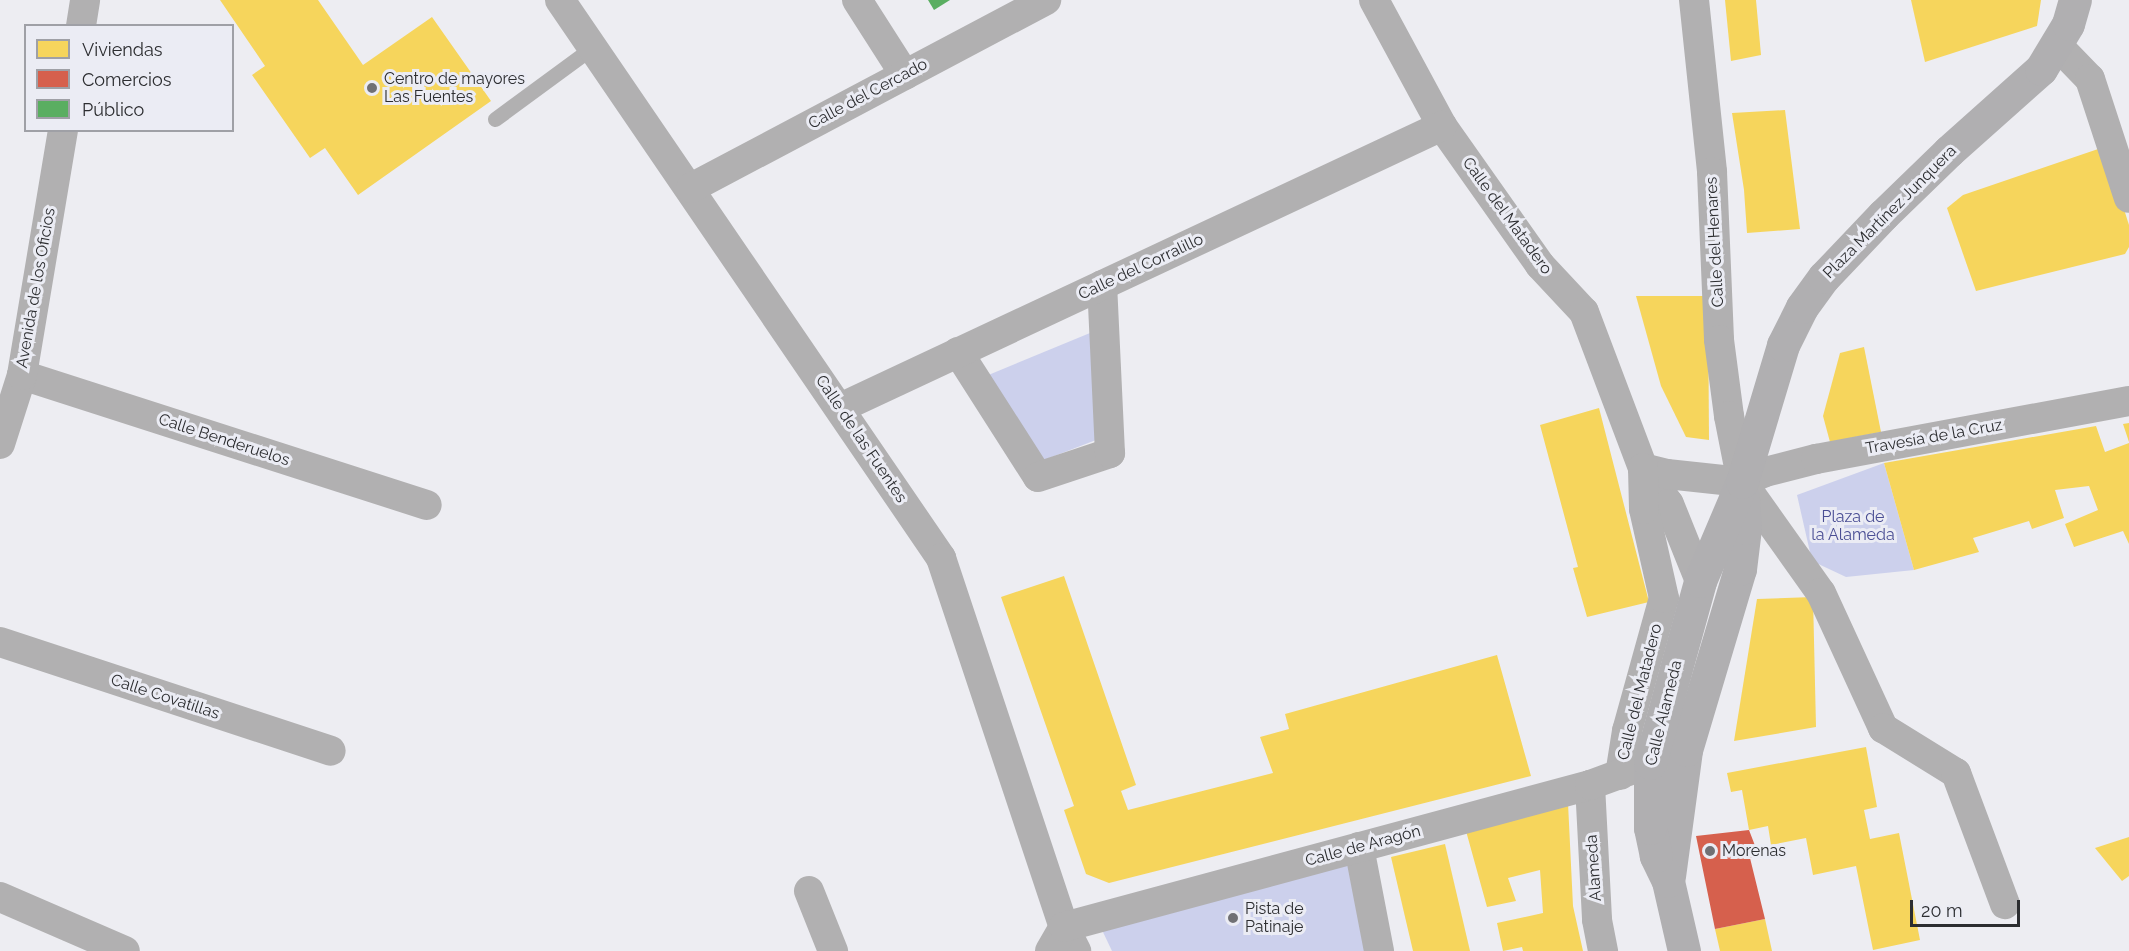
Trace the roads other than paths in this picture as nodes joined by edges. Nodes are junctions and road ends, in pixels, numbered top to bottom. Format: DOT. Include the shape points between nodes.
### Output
graph roads {
  1 [pos="85,0"];
  2 [pos="560,0"];
  3 [pos="857,0"];
  4 [pos="1046,0"];
  5 [pos="1374,0"];
  6 [pos="1694,0"];
  7 [pos="2075,0"];
  8 [pos="81,24"];
  9 [pos="2057,45"];
  10 [pos="593,47"];
  11 [pos="904,75"];
  12 [pos="495,119"];
  13 [pos="1442,126"];
  14 [pos="63,132"];
  15 [pos="691,188"];
  16 [pos="2129,198"];
  17 [pos="1102,285"];
  18 [pos="958,352"];
  19 [pos="22,375"];
  20 [pos="2129,401"];
  21 [pos="840,408"];
  22 [pos="0,444"];
  23 [pos="1643,468"];
  24 [pos="1744,471"];
  25 [pos="427,505"];
  26 [pos="1700,581"];
  27 [pos="0,642"];
  28 [pos="331,751"];
  29 [pos="1673,761"];
  30 [pos="1620,775"];
  31 [pos="1590,785"];
  32 [pos="1359,847"];
  33 [pos="808,891"];
  34 [pos="0,897"];
  35 [pos="2005,904"];
  36 [pos="1063,943"];
  37 [pos="125,951"];
  38 [pos="833,951"];
  39 [pos="1379,951"];
  40 [pos="1603,951"];
  41 [pos="1684,951"];
  1 -- 8 [label="street"];
  2 -- 10 [label="street, Calle de las Fuentes"];
  3 -- 11 [label="street"];
  4 -- 11 [label="street, Calle del Cercado"];
  5 -- 13 [label="street, Calle del Matadero"];
  6 -- 24 [label="street, Calle del Henares" via="1712,172 1719,340 1729,416"];
  7 -- 9 [label="main road, Plaza Martínez Junquera"];
  9 -- 16 [label="street" via="2090,79"];
  9 -- 24 [label="main road, Plaza Martínez Junquera" via="2026,85 1949,151 1824,277 1802,307 1783,345"];
  10 -- 12 [label="lane"];
  10 -- 15 [label="street, Calle de las Fuentes"];
  11 -- 15 [label="street, Calle del Cercado"];
  13 -- 17 [label="street, Calle del Corralillo"];
  13 -- 23 [label="street, Calle del Matadero" via="1540,265 1584,312"];
  14 -- 19 [label="street, Avenida de los Oficios"];
  15 -- 21 [label="street, Calle de las Fuentes"];
  17 -- 18 [label="street, Calle del Corralillo"];
  17 -- 18 [label="street" via="1110,453 1038,477"];
  18 -- 21 [label="street, Calle del Corralillo"];
  19 -- 22 [label="street, Avenida de los Oficios"];
  19 -- 25 [label="street, Calle Benderuelos"];
  20 -- 24 [label="street, Travesía de la Cruz" via="1765,472"];
  21 -- 36 [label="street, Calle de las Fuentes" via="941,558"];
  23 -- 24 [label="street" via="1667,474"];
  23 -- 26 [label="street, Calle del Matadero" via="1669,504"];
  23 -- 30 [label="street, Calle del Matadero" via="1644,509 1665,598 1628,731"];
  24 -- 26 [label="main road"];
  24 -- 29 [label="main road, Calle Alameda" via="1745,528 1740,569"];
  24 -- 35 [label="street" via="1821,593 1883,728 1956,772"];
  26 -- 29 [label="main road, Calle Alameda" via="1712,600 1677,718"];
  27 -- 28 [label="street, Calle Covatillas"];
  29 -- 30 [label="street, Calle de Aragón"];
  29 -- 41 [label="main road, Calle Alameda" via="1650,828 1656,855 1668,881"];
  30 -- 31 [label="street, Calle de Aragón"];
  31 -- 32 [label="street, Calle de Aragón"];
  31 -- 40 [label="street, Alameda" via="1597,920"];
  32 -- 36 [label="street, Calle de Aragón"];
  32 -- 39 [label="street"];
  33 -- 38 [label="street"];
  34 -- 37 [label="street"];
}
